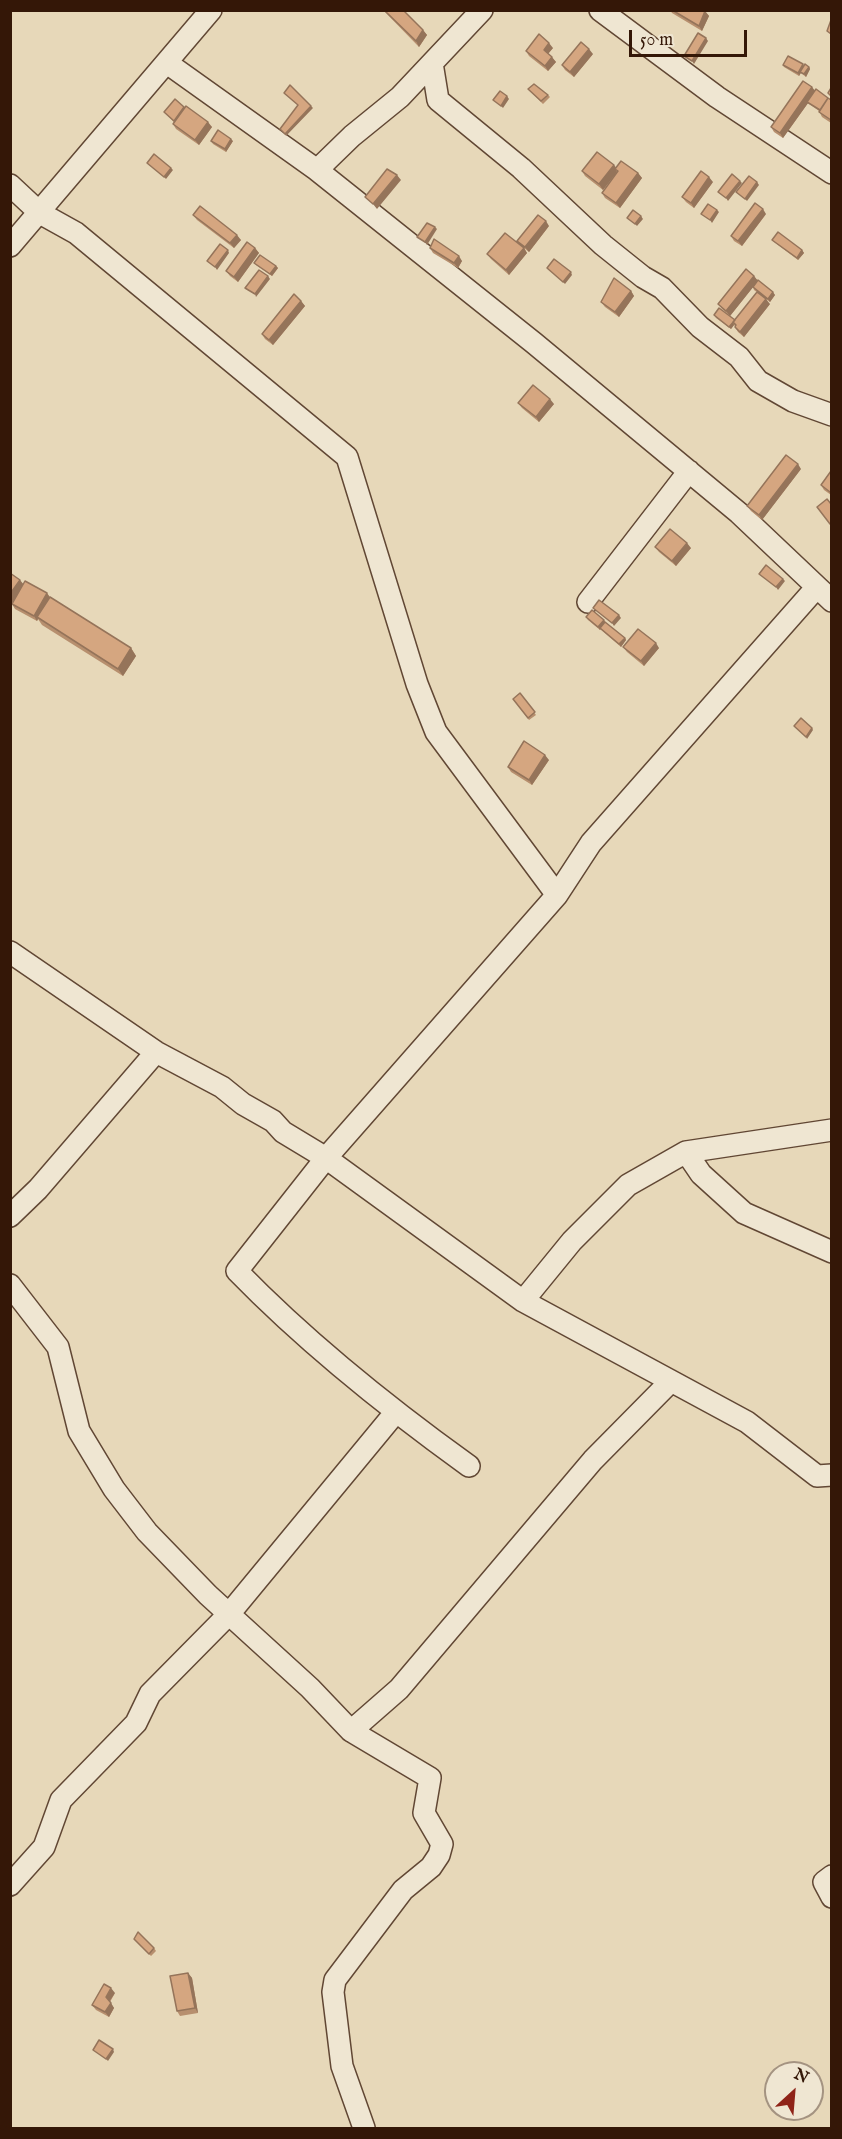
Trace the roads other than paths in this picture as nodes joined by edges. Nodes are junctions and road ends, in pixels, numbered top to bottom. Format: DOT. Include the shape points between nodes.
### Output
graph roads {
  1 [pos="211,10"];
  2 [pos="482,10"];
  3 [pos="600,10"];
  4 [pos="167,63"];
  5 [pos="432,63"];
  6 [pos="317,170"];
  7 [pos="831,173"];
  8 [pos="10,184"];
  9 [pos="40,213"];
  10 [pos="10,246"];
  11 [pos="831,415"];
  12 [pos="688,471"];
  13 [pos="824,594"];
  14 [pos="588,602"];
  15 [pos="557,896"];
  16 [pos="10,952"];
  17 [pos="156,1052"];
  18 [pos="831,1130"];
  19 [pos="686,1152"];
  20 [pos="326,1158"];
  21 [pos="10,1216"];
  22 [pos="831,1252"];
  23 [pos="10,1285"];
  24 [pos="523,1301"];
  25 [pos="671,1381"];
  26 [pos="395,1413"];
  27 [pos="469,1466"];
  28 [pos="831,1475"];
  29 [pos="229,1614"];
  30 [pos="351,1731"];
  31 [pos="831,1876"];
  32 [pos="10,1885"];
  33 [pos="831,1897"];
  34 [pos="364,2128"];
  1 -- 4 [label="street"];
  2 -- 5 [label="street"];
  3 -- 7 [label="street" via="717,97"];
  4 -- 6 [label="street"];
  4 -- 9 [label="street"];
  5 -- 6 [label="street" via="400,97"];
  5 -- 11 [label="street" via="438,100 521,168 603,245 662,288 700,327 739,357 758,381"];
  6 -- 12 [label="street"];
  8 -- 9 [label="street"];
  9 -- 10 [label="street"];
  9 -- 15 [label="street" via="76,233 347,457 417,684 436,732"];
  12 -- 13 [label="street" via="739,513"];
  12 -- 14 [label="street"];
  13 -- 15 [label="street" via="591,843"];
  15 -- 20 [label="street"];
  16 -- 17 [label="street"];
  17 -- 20 [label="street" via="222,1087"];
  17 -- 21 [label="street"];
  18 -- 19 [label="street"];
  19 -- 22 [label="street" via="701,1174 744,1214"];
  19 -- 24 [label="street" via="628,1185 572,1241"];
  20 -- 24 [label="street"];
  20 -- 26 [label="street" via="237,1271 286,1321"];
  23 -- 29 [label="street" via="58,1347 79,1431 114,1489 147,1532"];
  24 -- 25 [label="street"];
  25 -- 28 [label="street" via="747,1422 817,1476"];
  25 -- 30 [label="street" via="593,1460 399,1689"];
  26 -- 27 [label="street"];
  26 -- 29 [label="street"];
  29 -- 30 [label="street"];
  29 -- 32 [label="street" via="150,1694 136,1723 62,1800 44,1847"];
  30 -- 34 [label="street" via="430,1778 424,1813 442,1844 431,1866 403,1890 335,1980 342,2066"];
  31 -- 33 [label="street" via="824,1882"];
}
